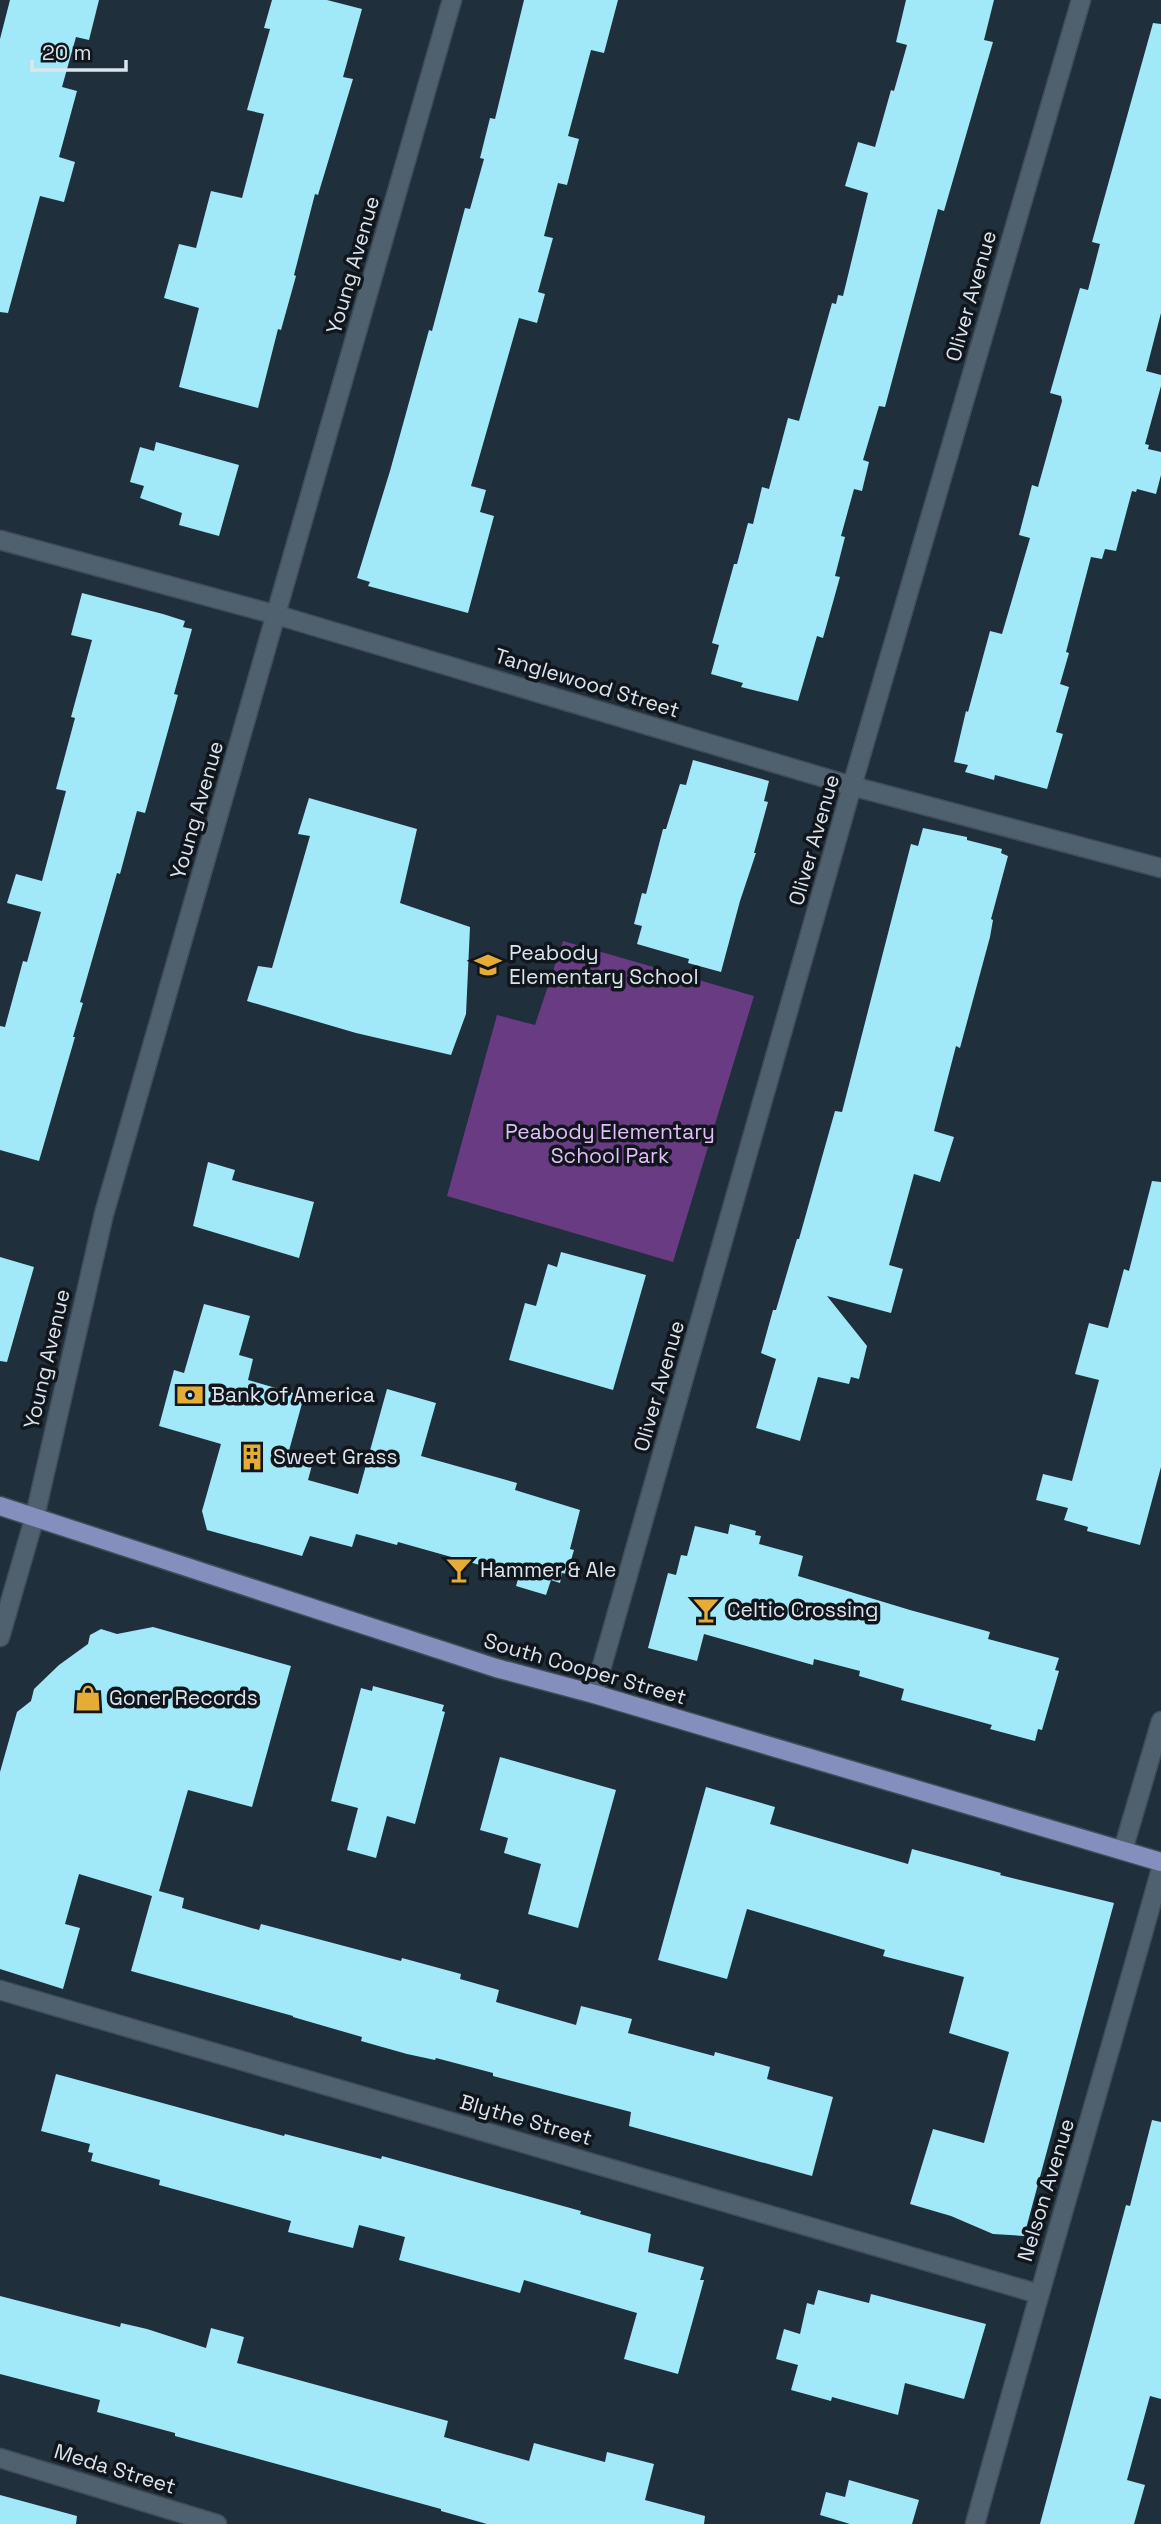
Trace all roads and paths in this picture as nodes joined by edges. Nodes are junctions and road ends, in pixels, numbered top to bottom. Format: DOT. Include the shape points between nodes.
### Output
graph roads {
  1 [pos="452,0"];
  2 [pos="1081,0"];
  3 [pos="0,540"];
  4 [pos="278,615"];
  5 [pos="852,786"];
  6 [pos="1161,868"];
  7 [pos="0,1506"];
  8 [pos="35,1516"];
  9 [pos="0,1637"];
  10 [pos="594,1694"];
  11 [pos="1161,1721"];
  12 [pos="1123,1850"];
  13 [pos="1161,1862"];
  14 [pos="1161,1868"];
  15 [pos="0,1990"];
  16 [pos="1038,2294"];
  17 [pos="0,2458"];
  18 [pos="217,2524"];
  19 [pos="975,2524"];
  1 -- 4 [label="street, Young Avenue"];
  2 -- 5 [label="street, Oliver Avenue"];
  3 -- 4 [label="street, Tanglewood Street"];
  4 -- 5 [label="street, Tanglewood Street"];
  4 -- 8 [label="street, Young Avenue" via="104,1214"];
  5 -- 6 [label="street, Tanglewood Street"];
  5 -- 10 [label="street, Oliver Avenue"];
  7 -- 8 [label="main road, South Cooper Street"];
  8 -- 9 [label="street, Young Avenue"];
  8 -- 10 [label="main road, South Cooper Street" via="496,1668"];
  10 -- 12 [label="main road, South Cooper Street"];
  11 -- 12 [label="street"];
  12 -- 13 [label="main road, South Cooper Street"];
  14 -- 16 [label="street, Nelson Avenue"];
  15 -- 16 [label="street, Blythe Street"];
  16 -- 19 [label="street, Nelson Avenue"];
  17 -- 18 [label="street, Meda Street"];
}
